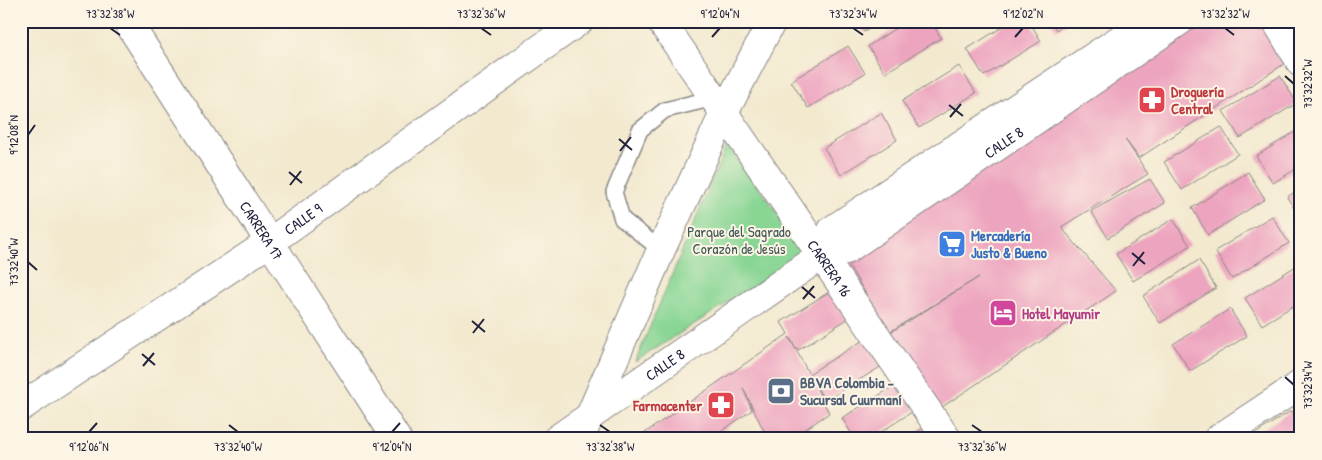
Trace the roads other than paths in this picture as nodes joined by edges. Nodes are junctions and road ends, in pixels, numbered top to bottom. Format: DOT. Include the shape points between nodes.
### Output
graph roads {
  1 [pos="127,21"];
  2 [pos="579,21"];
  3 [pos="661,21"];
  4 [pos="772,21"];
  5 [pos="1148,21"];
  6 [pos="1180,21"];
  7 [pos="1276,21"];
  8 [pos="1301,63"];
  9 [pos="719,106"];
  10 [pos="270,242"];
  11 [pos="661,250"];
  12 [pos="822,255"];
  13 [pos="1301,384"];
  14 [pos="21,407"];
  15 [pos="585,427"];
  16 [pos="397,439"];
  17 [pos="557,439"];
  18 [pos="947,439"];
  19 [pos="1218,439"];
  1 -- 10 [label="main road, CARRERA 17"];
  2 -- 10 [label="main road, CALLE 9"];
  3 -- 9 [label="main road, CARRERA 16"];
  4 -- 9 [label="main road"];
  5 -- 12 [label="main road, CALLE 8" via="832,230"];
  6 -- 12 [label="main road, CALLE 8" via="846,250"];
  7 -- 8 [label="main road"];
  9 -- 11 [label="main road"];
  9 -- 11 [label="lane" via="665,110 652,119 640,130 614,192 622,219"];
  9 -- 12 [label="main road, CARRERA 16"];
  10 -- 14 [label="main road, CALLE 9"];
  10 -- 16 [label="main road, CARRERA 17"];
  11 -- 15 [label="main road"];
  12 -- 15 [label="main road, CALLE 8"];
  12 -- 18 [label="main road, CARRERA 16"];
  13 -- 19 [label="main road"];
  15 -- 17 [label="main road, CALLE 8"];
}
